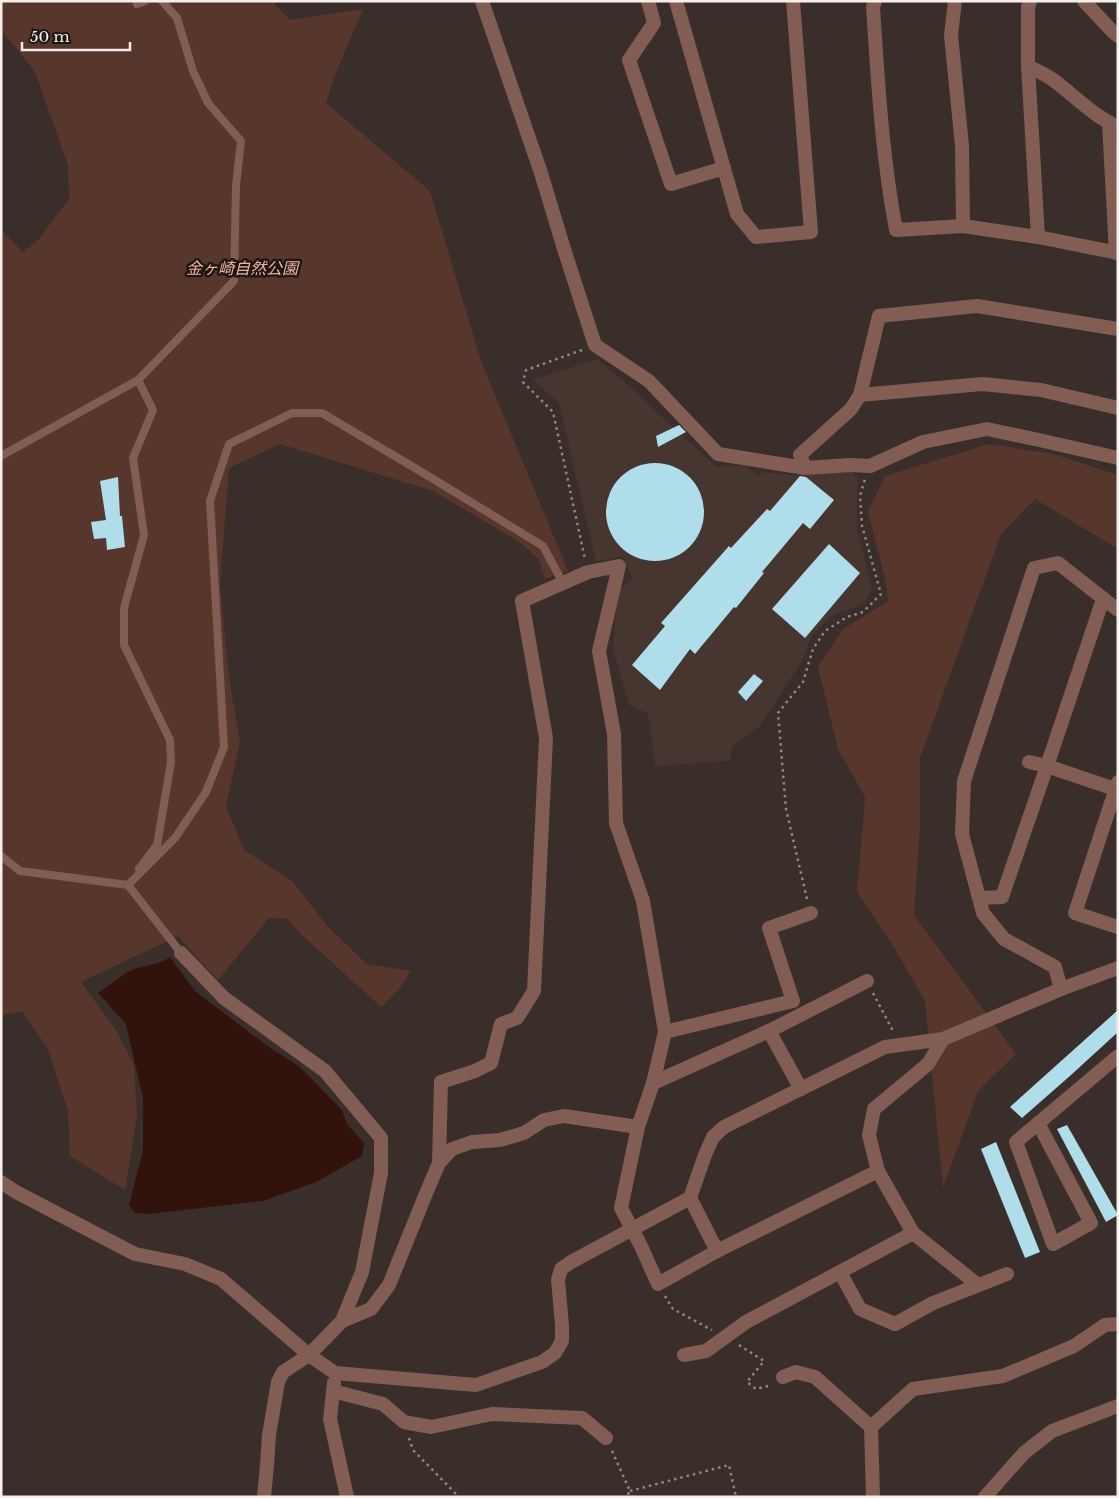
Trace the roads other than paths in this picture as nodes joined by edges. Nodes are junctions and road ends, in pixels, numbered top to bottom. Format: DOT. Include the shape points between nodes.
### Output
graph roads {
  1 [pos="162,1"];
  2 [pos="482,1"];
  3 [pos="648,1"];
  4 [pos="676,1"];
  5 [pos="793,1"];
  6 [pos="875,1"];
  7 [pos="955,1"];
  8 [pos="1030,1"];
  9 [pos="1084,1"];
  10 [pos="1118,36"];
  11 [pos="1028,66"];
  12 [pos="1114,125"];
  13 [pos="724,168"];
  14 [pos="963,226"];
  15 [pos="1038,237"];
  16 [pos="1117,253"];
  17 [pos="1118,329"];
  18 [pos="138,380"];
  19 [pos="860,395"];
  20 [pos="1118,408"];
  21 [pos="1,456"];
  22 [pos="1118,458"];
  23 [pos="805,468"];
  24 [pos="563,583"];
  25 [pos="1103,599"];
  26 [pos="1118,610"];
  27 [pos="1029,762"];
  28 [pos="1047,766"];
  29 [pos="1117,787"];
  30 [pos="1,856"];
  31 [pos="128,885"];
  32 [pos="979,898"];
  33 [pos="810,913"];
  34 [pos="1118,927"];
  35 [pos="181,954"];
  36 [pos="1118,968"];
  37 [pos="867,981"];
  38 [pos="1061,989"];
  39 [pos="769,1031"];
  40 [pos="665,1032"];
  41 [pos="943,1039"];
  42 [pos="1118,1056"];
  43 [pos="653,1083"];
  44 [pos="800,1089"];
  45 [pos="1038,1123"];
  46 [pos="638,1126"];
  47 [pos="439,1163"];
  48 [pos="878,1170"];
  49 [pos="1,1182"];
  50 [pos="690,1198"];
  51 [pos="913,1233"];
  52 [pos="717,1251"];
  53 [pos="840,1272"];
  54 [pos="1007,1274"];
  55 [pos="978,1285"];
  56 [pos="342,1321"];
  57 [pos="1118,1324"];
  58 [pos="309,1355"];
  59 [pos="684,1355"];
  60 [pos="335,1373"];
  61 [pos="783,1376"];
  62 [pos="333,1391"];
  63 [pos="1118,1406"];
  64 [pos="871,1427"];
  65 [pos="606,1438"];
  66 [pos="264,1497"];
  67 [pos="347,1497"];
  68 [pos="873,1497"];
  69 [pos="985,1497"];
  1 -- 18 [label="lane" via="177,18 193,71 208,103 241,141 236,185 234,281"];
  2 -- 23 [label="street" via="541,172 595,345 649,382 718,454"];
  3 -- 13 [label="street" via="654,23 629,60 671,184"];
  4 -- 13 [label="street"];
  5 -- 13 [label="street" via="810,232 756,237 737,214"];
  6 -- 14 [label="street" via="882,126 896,230"];
  7 -- 14 [label="street" via="951,35 962,146"];
  8 -- 11 [label="street"];
  9 -- 10 [label="street"];
  11 -- 12 [label="street"];
  11 -- 15 [label="street"];
  12 -- 16 [label="street"];
  14 -- 15 [label="street"];
  15 -- 16 [label="street"];
  17 -- 19 [label="street" via="977,306 879,316"];
  18 -- 21 [label="lane"];
  18 -- 31 [label="lane" via="153,410 133,458 144,535 124,608 124,644 170,740 171,762 157,844"];
  19 -- 20 [label="street" via="982,384 1041,390"];
  19 -- 23 [label="street" via="851,409 800,455"];
  22 -- 23 [label="street" via="987,429 923,442 870,466"];
  24 -- 31 [label="lane" via="543,546 322,413 292,413 229,444 210,501 224,746 206,792 176,838"];
  24 -- 40 [label="street" via="588,572 619,566 599,651 614,734 616,823 643,901"];
  24 -- 47 [label="street" via="522,601 546,738 534,991 517,1018 501,1024 491,1063 441,1082"];
  25 -- 26 [label="street"];
  25 -- 28 [label="street"];
  25 -- 32 [label="street" via="1058,563 1034,568 964,781 962,834"];
  27 -- 28 [label="street"];
  28 -- 29 [label="street"];
  28 -- 32 [label="street" via="1002,897"];
  29 -- 34 [label="street" via="1075,913"];
  30 -- 31 [label="lane" via="20,871"];
  31 -- 35 [label="lane"];
  32 -- 38 [label="street" via="983,913 1004,939 1055,967"];
  33 -- 40 [label="street" via="769,928 793,1001"];
  35 -- 56 [label="street" via="224,998 325,1072 381,1138 381,1174 362,1272"];
  36 -- 38 [label="street"];
  37 -- 39 [label="street"];
  38 -- 41 [label="street"];
  39 -- 43 [label="street"];
  39 -- 44 [label="street"];
  40 -- 43 [label="street"];
  41 -- 44 [label="street" via="885,1046"];
  41 -- 48 [label="street" via="928,1064 874,1109 869,1134"];
  42 -- 45 [label="street"];
  43 -- 46 [label="street"];
  44 -- 50 [label="street" via="724,1127 713,1138"];
  45 -- 45 [label="street" via="1016,1142 1053,1244 1091,1223"];
  46 -- 47 [label="street" via="564,1116 544,1120 524,1133 452,1149"];
  46 -- 52 [label="street" via="621,1208 658,1284"];
  47 -- 56 [label="street" via="389,1285 371,1309"];
  48 -- 51 [label="street"];
  48 -- 52 [label="street"];
  49 -- 58 [label="street" via="135,1254 185,1264 222,1279"];
  50 -- 52 [label="street"];
  50 -- 60 [label="street" via="561,1269 558,1280 562,1341 555,1353 542,1362 476,1385"];
  51 -- 53 [label="street"];
  51 -- 55 [label="street"];
  53 -- 55 [label="street" via="860,1309 895,1324 933,1303"];
  53 -- 59 [label="street" via="746,1322 706,1351"];
  54 -- 55 [label="street"];
  56 -- 58 [label="street"];
  57 -- 64 [label="street" via="1105,1325 1074,1346 1003,1376 913,1389"];
  58 -- 60 [label="street"];
  58 -- 66 [label="street" via="283,1372 278,1382 268,1435"];
  60 -- 62 [label="street"];
  61 -- 64 [label="street" via="796,1372 815,1377"];
  62 -- 65 [label="street" via="383,1404 404,1422 430,1427 492,1414 582,1418"];
  62 -- 67 [label="street" via="330,1419"];
  63 -- 69 [label="street" via="1052,1431 1024,1453"];
  64 -- 68 [label="street"];
}
